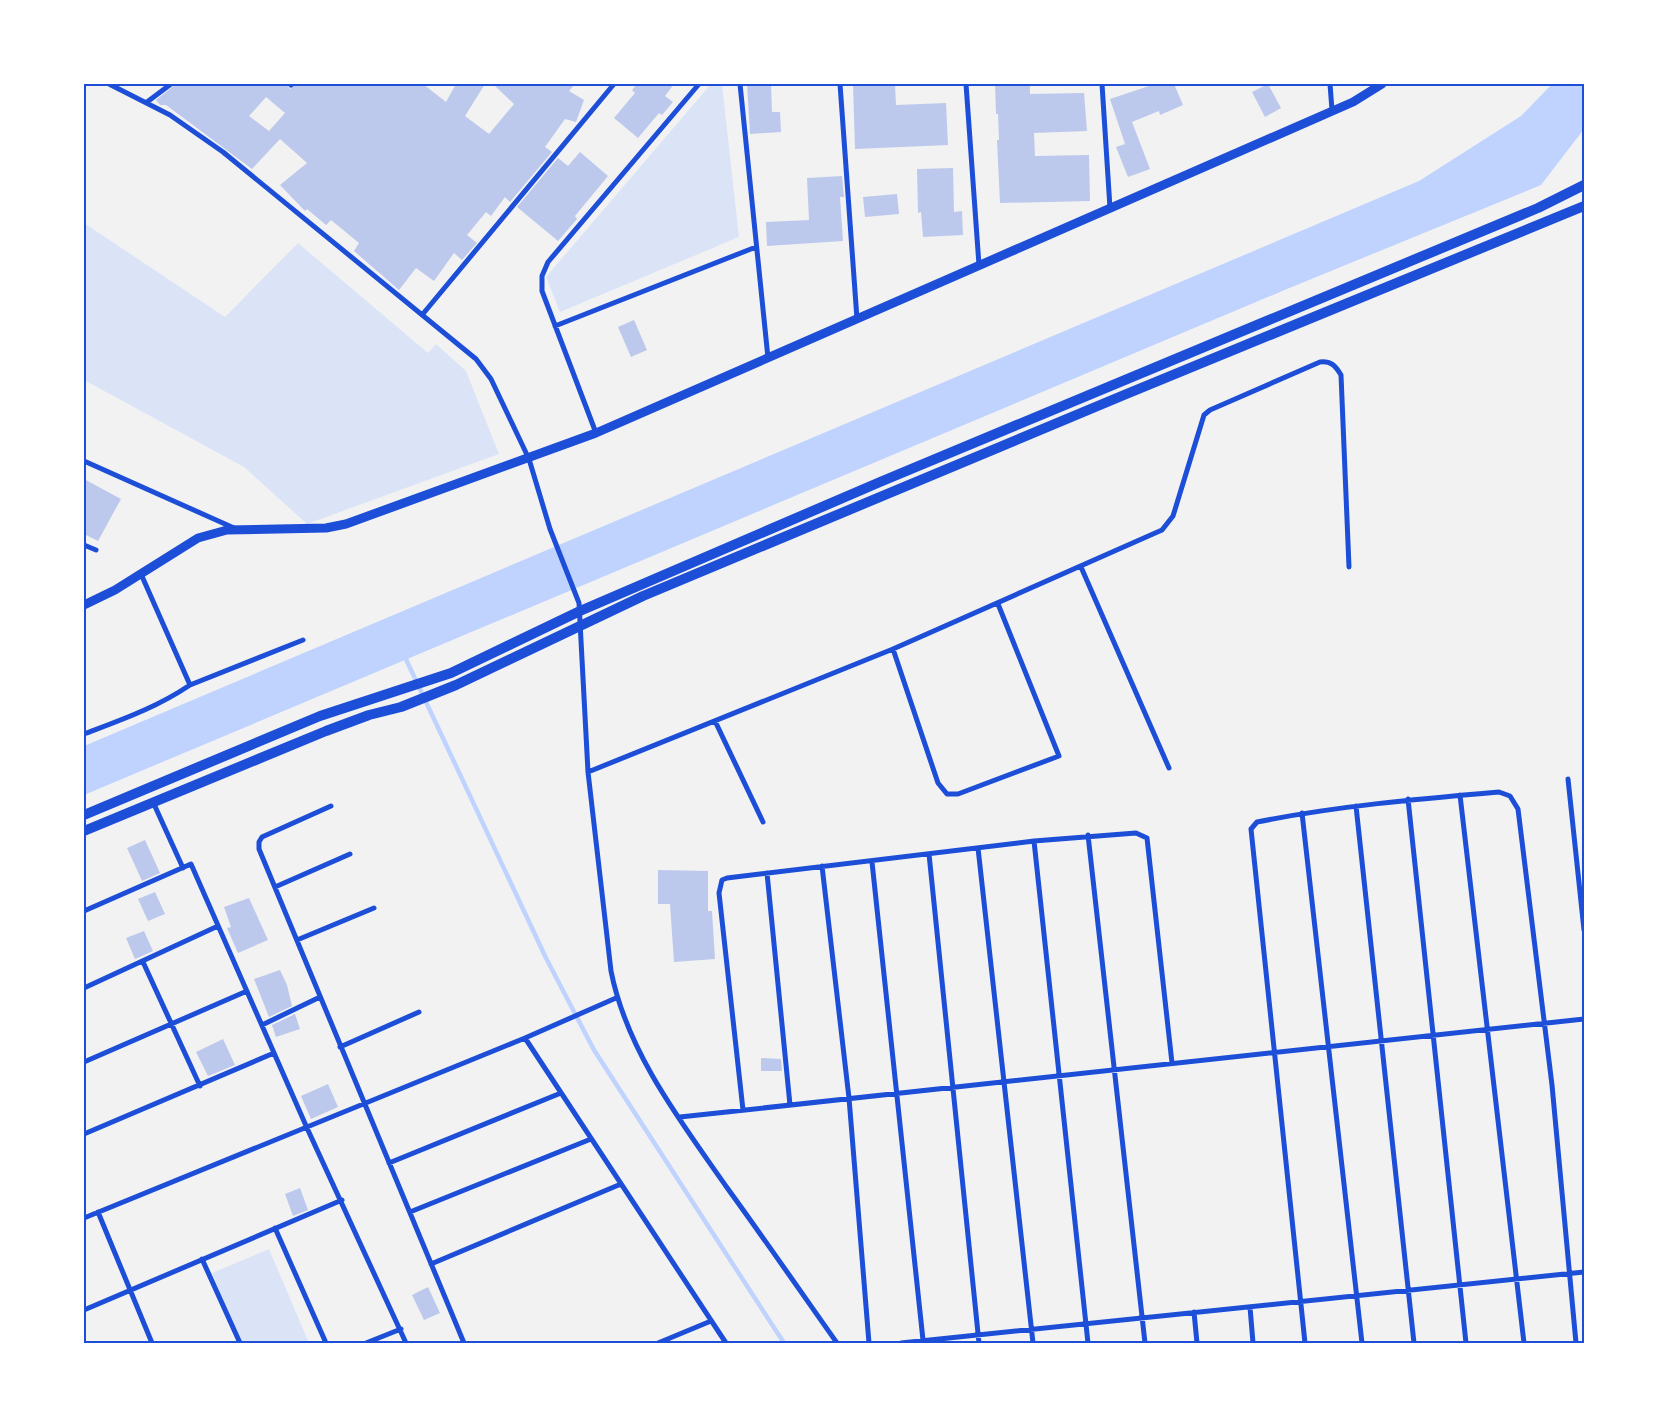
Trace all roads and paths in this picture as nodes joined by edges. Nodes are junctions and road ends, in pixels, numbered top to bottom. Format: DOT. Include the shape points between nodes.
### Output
graph roads {
  1 [pos="109,84"];
  2 [pos="171,84"];
  3 [pos="614,84"];
  4 [pos="699,84"];
  5 [pos="740,84"];
  6 [pos="840,84"];
  7 [pos="966,84"];
  8 [pos="1102,84"];
  9 [pos="1330,84"];
  10 [pos="1382,84"];
  11 [pos="147,102"];
  12 [pos="1332,110"];
  13 [pos="1584,185"];
  14 [pos="1584,206"];
  15 [pos="1110,208"];
  16 [pos="756,247"];
  17 [pos="979,266"];
  18 [pos="422,315"];
  19 [pos="857,319"];
  20 [pos="555,326"];
  21 [pos="768,358"];
  22 [pos="596,433"];
  23 [pos="529,459"];
  24 [pos="84,461"];
  25 [pos="236,529"];
  26 [pos="84,545"];
  27 [pos="96,550"];
  28 [pos="1082,567"];
  29 [pos="1349,567"];
  30 [pos="141,574"];
  31 [pos="998,604"];
  32 [pos="84,605"];
  33 [pos="580,611"];
  34 [pos="581,625"];
  35 [pos="303,640"];
  36 [pos="893,648"];
  37 [pos="190,685"];
  38 [pos="715,721"];
  39 [pos="84,734"];
  40 [pos="1169,768"];
  41 [pos="588,772"];
  42 [pos="1568,779"];
  43 [pos="1460,795"];
  44 [pos="1408,799"];
  45 [pos="152,801"];
  46 [pos="332,806"];
  47 [pos="1356,806"];
  48 [pos="1302,813"];
  49 [pos="84,815"];
  50 [pos="763,822"];
  51 [pos="84,831"];
  52 [pos="1088,835"];
  53 [pos="1034,841"];
  54 [pos="978,848"];
  55 [pos="350,854"];
  56 [pos="929,854"];
  57 [pos="872,862"];
  58 [pos="822,866"];
  59 [pos="183,868"];
  60 [pos="767,873"];
  61 [pos="275,887"];
  62 [pos="374,908"];
  63 [pos="84,911"];
  64 [pos="218,926"];
  65 [pos="1584,930"];
  66 [pos="297,940"];
  67 [pos="143,962"];
  68 [pos="84,988"];
  69 [pos="247,991"];
  70 [pos="320,997"];
  71 [pos="616,998"];
  72 [pos="419,1012"];
  73 [pos="1584,1019"];
  74 [pos="1543,1023"];
  75 [pos="173,1024"];
  76 [pos="262,1025"];
  77 [pos="1486,1030"];
  78 [pos="1432,1035"];
  79 [pos="525,1038"];
  80 [pos="1382,1041"];
  81 [pos="340,1047"];
  82 [pos="1328,1047"];
  83 [pos="1273,1052"];
  84 [pos="274,1053"];
  85 [pos="84,1062"];
  86 [pos="1172,1063"];
  87 [pos="1114,1069"];
  88 [pos="1061,1075"];
  89 [pos="1006,1081"];
  90 [pos="200,1086"];
  91 [pos="952,1087"];
  92 [pos="561,1093"];
  93 [pos="899,1093"];
  94 [pos="849,1098"];
  95 [pos="365,1103"];
  96 [pos="790,1105"];
  97 [pos="743,1110"];
  98 [pos="680,1117"];
  99 [pos="307,1128"];
  100 [pos="84,1134"];
  101 [pos="591,1139"];
  102 [pos="390,1163"];
  103 [pos="621,1184"];
  104 [pos="342,1200"];
  105 [pos="98,1212"];
  106 [pos="410,1212"];
  107 [pos="84,1218"];
  108 [pos="275,1228"];
  109 [pos="202,1259"];
  110 [pos="431,1264"];
  111 [pos="1584,1272"];
  112 [pos="1569,1273"];
  113 [pos="1517,1279"];
  114 [pos="1458,1285"];
  115 [pos="130,1290"];
  116 [pos="1408,1290"];
  117 [pos="1358,1294"];
  118 [pos="1300,1302"];
  119 [pos="1250,1307"];
  120 [pos="84,1310"];
  121 [pos="1194,1312"];
  122 [pos="1143,1318"];
  123 [pos="711,1321"];
  124 [pos="1086,1324"];
  125 [pos="401,1329"];
  126 [pos="1032,1329"];
  127 [pos="978,1334"];
  128 [pos="923,1340"];
  129 [pos="152,1343"];
  130 [pos="240,1343"];
  131 [pos="326,1343"];
  132 [pos="366,1343"];
  133 [pos="406,1343"];
  134 [pos="464,1343"];
  135 [pos="658,1343"];
  136 [pos="726,1343"];
  137 [pos="837,1343"];
  138 [pos="869,1343"];
  139 [pos="901,1343"];
  140 [pos="980,1343"];
  141 [pos="1033,1343"];
  142 [pos="1088,1343"];
  143 [pos="1145,1343"];
  144 [pos="1197,1343"];
  145 [pos="1253,1343"];
  146 [pos="1305,1343"];
  147 [pos="1362,1343"];
  148 [pos="1414,1343"];
  149 [pos="1466,1343"];
  150 [pos="1524,1343"];
  151 [pos="1576,1343"];
  1 -- 11 [label="street"];
  2 -- 11 [label="street"];
  3 -- 18 [label="street"];
  4 -- 20 [label="street" via="548,262 542,276 542,291"];
  5 -- 16 [label="street"];
  6 -- 19 [label="street"];
  7 -- 17 [label="street"];
  8 -- 15 [label="street"];
  9 -- 12 [label="street"];
  10 -- 12 [label="street"];
  11 -- 18 [label="street" via="223,152"];
  12 -- 15 [label="street"];
  13 -- 33 [label="main road" via="1538,208 1087,394"];
  14 -- 34 [label="main road" via="1124,395 643,596"];
  15 -- 17 [label="street"];
  16 -- 20 [label="street"];
  16 -- 21 [label="street"];
  17 -- 19 [label="street"];
  18 -- 23 [label="street" via="481,365 491,379"];
  19 -- 21 [label="street"];
  20 -- 22 [label="street"];
  21 -- 22 [label="street"];
  22 -- 23 [label="street"];
  23 -- 25 [label="street" via="335,527"];
  23 -- 33 [label="street"];
  24 -- 25 [label="street"];
  25 -- 30 [label="street" via="198,538"];
  26 -- 27 [label="street"];
  28 -- 29 [label="street" via="1168,525 1176,509 1204,415 1287,375 1328,361 1341,375"];
  28 -- 31 [label="street"];
  28 -- 40 [label="street"];
  30 -- 32 [label="street"];
  30 -- 37 [label="street"];
  31 -- 36 [label="street"];
  31 -- 36 [label="street" via="1059,756 958,794 946,794 938,783"];
  33 -- 34 [label="street"];
  33 -- 49 [label="main road" via="450,673 320,716"];
  34 -- 41 [label="street"];
  34 -- 45 [label="main road" via="456,685 401,707 326,730"];
  35 -- 37 [label="street"];
  36 -- 38 [label="street"];
  37 -- 39 [label="street" via="165,702"];
  38 -- 41 [label="street"];
  38 -- 50 [label="street"];
  41 -- 71 [label="street"];
  42 -- 65 [label="street"];
  43 -- 44 [label="street"];
  43 -- 74 [label="street" via="1499,792 1517,803"];
  43 -- 77 [label="street"];
  44 -- 47 [label="street"];
  44 -- 78 [label="street"];
  45 -- 51 [label="main road"];
  45 -- 59 [label="street"];
  46 -- 61 [label="street" via="260,839 259,849"];
  47 -- 48 [label="street"];
  47 -- 80 [label="street"];
  48 -- 82 [label="street"];
  48 -- 83 [label="street" via="1257,822 1251,829"];
  52 -- 53 [label="street"];
  52 -- 86 [label="street" via="1136,833 1147,838"];
  52 -- 87 [label="street"];
  53 -- 54 [label="street"];
  53 -- 88 [label="street"];
  54 -- 56 [label="street"];
  54 -- 89 [label="street"];
  55 -- 61 [label="street"];
  56 -- 57 [label="street"];
  56 -- 91 [label="street"];
  57 -- 58 [label="street"];
  57 -- 93 [label="street"];
  58 -- 60 [label="street"];
  58 -- 94 [label="street"];
  59 -- 63 [label="street"];
  59 -- 64 [label="street" via="192,864"];
  60 -- 96 [label="street"];
  60 -- 97 [label="street" via="727,878 720,883 719,892"];
  61 -- 66 [label="street"];
  62 -- 66 [label="street"];
  64 -- 67 [label="street"];
  64 -- 69 [label="street"];
  66 -- 70 [label="street"];
  67 -- 68 [label="street"];
  67 -- 75 [label="street"];
  69 -- 75 [label="street"];
  69 -- 76 [label="street"];
  70 -- 76 [label="street"];
  70 -- 81 [label="street"];
  71 -- 79 [label="street"];
  71 -- 98 [label="street" via="638,1050"];
  72 -- 81 [label="street"];
  73 -- 74 [label="street"];
  74 -- 77 [label="street"];
  74 -- 112 [label="street" via="1552,1085"];
  75 -- 85 [label="street"];
  75 -- 90 [label="street"];
  76 -- 84 [label="street"];
  77 -- 78 [label="street"];
  77 -- 113 [label="street"];
  78 -- 80 [label="street"];
  78 -- 114 [label="street"];
  79 -- 92 [label="street"];
  79 -- 95 [label="street"];
  80 -- 82 [label="street"];
  80 -- 116 [label="street"];
  81 -- 95 [label="street"];
  82 -- 83 [label="street"];
  82 -- 117 [label="street"];
  83 -- 86 [label="street"];
  83 -- 118 [label="street"];
  84 -- 90 [label="street"];
  84 -- 99 [label="street"];
  86 -- 87 [label="street"];
  87 -- 88 [label="street"];
  87 -- 122 [label="street"];
  88 -- 89 [label="street"];
  88 -- 124 [label="street"];
  89 -- 91 [label="street"];
  89 -- 126 [label="street"];
  90 -- 100 [label="street"];
  91 -- 93 [label="street"];
  91 -- 127 [label="street"];
  92 -- 101 [label="street"];
  92 -- 102 [label="street"];
  93 -- 94 [label="street"];
  93 -- 128 [label="street"];
  94 -- 96 [label="street"];
  94 -- 138 [label="street"];
  95 -- 99 [label="street"];
  95 -- 102 [label="street"];
  96 -- 97 [label="street"];
  97 -- 98 [label="street"];
  98 -- 137 [label="street"];
  99 -- 104 [label="street"];
  99 -- 105 [label="street"];
  101 -- 103 [label="street"];
  101 -- 106 [label="street"];
  102 -- 106 [label="street"];
  103 -- 110 [label="street"];
  103 -- 123 [label="street"];
  104 -- 108 [label="street"];
  104 -- 125 [label="street"];
  105 -- 107 [label="street"];
  105 -- 115 [label="street"];
  106 -- 110 [label="street"];
  108 -- 109 [label="street"];
  108 -- 131 [label="street"];
  109 -- 115 [label="street"];
  109 -- 130 [label="street"];
  110 -- 134 [label="street"];
  111 -- 112 [label="street"];
  112 -- 113 [label="street"];
  112 -- 151 [label="street"];
  113 -- 114 [label="street"];
  113 -- 150 [label="street"];
  114 -- 116 [label="street"];
  114 -- 149 [label="street"];
  115 -- 120 [label="street"];
  115 -- 129 [label="street"];
  116 -- 117 [label="street"];
  116 -- 148 [label="street"];
  117 -- 118 [label="street"];
  117 -- 147 [label="street"];
  118 -- 119 [label="street"];
  118 -- 146 [label="street"];
  119 -- 121 [label="street"];
  119 -- 145 [label="street"];
  121 -- 122 [label="street"];
  121 -- 144 [label="street"];
  122 -- 124 [label="street"];
  122 -- 143 [label="street"];
  123 -- 135 [label="street"];
  123 -- 136 [label="street"];
  124 -- 126 [label="street"];
  124 -- 142 [label="street"];
  125 -- 132 [label="street"];
  125 -- 133 [label="street"];
  126 -- 127 [label="street"];
  126 -- 141 [label="street"];
  127 -- 128 [label="street"];
  127 -- 140 [label="street"];
  128 -- 139 [label="street"];
}
